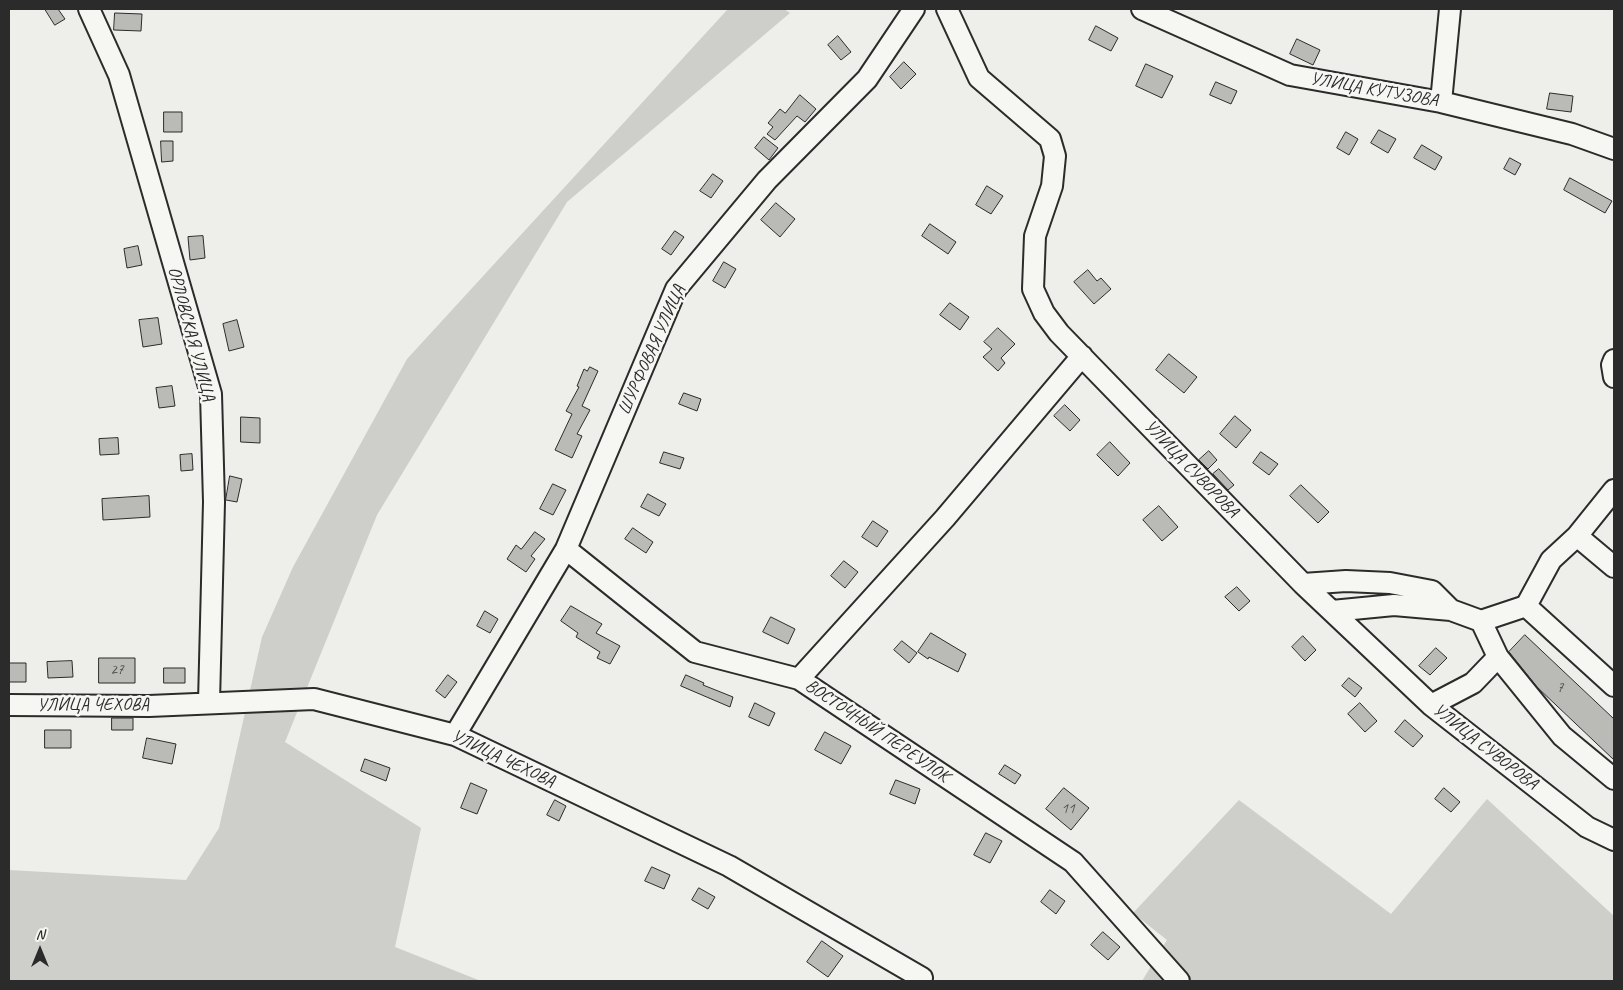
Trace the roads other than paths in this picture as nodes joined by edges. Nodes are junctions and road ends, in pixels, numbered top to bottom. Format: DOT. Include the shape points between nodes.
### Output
graph roads {
  1 [pos="89,9"];
  2 [pos="914,9"];
  3 [pos="947,9"];
  4 [pos="1142,9"];
  5 [pos="1450,9"];
  6 [pos="1441,102"];
  7 [pos="1614,149"];
  8 [pos="1082,356"];
  9 [pos="1614,360"];
  10 [pos="1614,376"];
  11 [pos="1614,490"];
  12 [pos="1577,536"];
  13 [pos="566,549"];
  14 [pos="1614,567"];
  15 [pos="1303,584"];
  16 [pos="1526,606"];
  17 [pos="1451,610"];
  18 [pos="1332,611"];
  19 [pos="1481,621"];
  20 [pos="1498,657"];
  21 [pos="799,679"];
  22 [pos="1614,686"];
  23 [pos="209,702"];
  24 [pos="9,705"];
  25 [pos="1431,705"];
  26 [pos="455,735"];
  27 [pos="1614,779"];
  28 [pos="1614,840"];
  29 [pos="922,978"];
  30 [pos="1179,981"];
  1 -- 23 [label="street, ОРЛОВСКАЯ УЛИЦА" via="119,75 211,394 214,502"];
  2 -- 13 [label="street, ШУРФОВАЯ УЛИЦА" via="867,80 767,180 676,289"];
  3 -- 8 [label="street, УЛИЦА СУВОРОВА" via="979,78 1050,139 1055,156 1052,186 1035,236 1033,289 1044,313"];
  4 -- 6 [label="street, УЛИЦА КУТУЗОВА" via="1290,75"];
  5 -- 6 [label="street"];
  6 -- 7 [label="street, УЛИЦА КУТУЗОВА" via="1572,134"];
  8 -- 15 [label="street, УЛИЦА СУВОРОВА"];
  8 -- 21 [label="street" via="945,518"];
  9 -- 10 [label="street"];
  11 -- 12 [label="street"];
  12 -- 14 [label="street"];
  12 -- 16 [label="street" via="1551,560"];
  13 -- 21 [label="street, ВОСТОЧНЫЙ ПЕРЕУЛОК" via="695,652"];
  13 -- 26 [label="street, ШУРФОВАЯ УЛИЦА"];
  15 -- 17 [label="street" via="1346,581 1390,583 1432,591"];
  15 -- 18 [label="street, УЛИЦА СУВОРОВА"];
  16 -- 19 [label="street"];
  16 -- 22 [label="street"];
  17 -- 18 [label="street" via="1394,605"];
  17 -- 19 [label="street"];
  18 -- 25 [label="street, УЛИЦА СУВОРОВА"];
  19 -- 20 [label="street"];
  20 -- 25 [label="street" via="1473,683"];
  20 -- 27 [label="street" via="1562,736"];
  21 -- 30 [label="street, ВОСТОЧНЫЙ ПЕРЕУЛОК" via="1072,862"];
  23 -- 24 [label="street, УЛИЦА ЧЕХОВА" via="149,706"];
  23 -- 26 [label="street, УЛИЦА ЧЕХОВА" via="314,699"];
  25 -- 28 [label="street, УЛИЦА СУВОРОВА" via="1587,827"];
  26 -- 29 [label="street, УЛИЦА ЧЕХОВА" via="729,866"];
}
